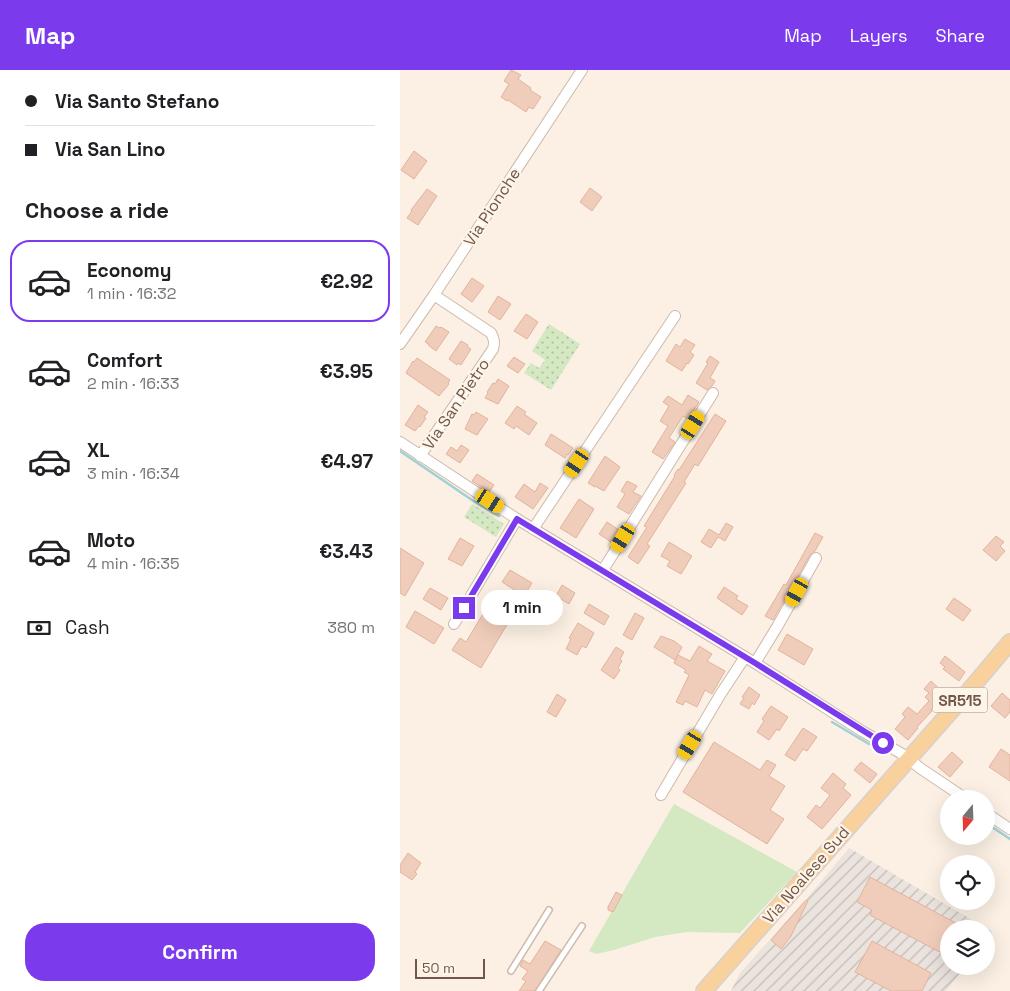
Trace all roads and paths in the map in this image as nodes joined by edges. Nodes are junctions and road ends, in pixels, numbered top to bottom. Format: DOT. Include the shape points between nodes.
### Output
graph roads {
  1 [pos="582,70"];
  2 [pos="434,295"];
  3 [pos="675,316"];
  4 [pos="400,344"];
  5 [pos="714,393"];
  6 [pos="400,442"];
  7 [pos="420,456"];
  8 [pos="517,519"];
  9 [pos="533,528"];
  10 [pos="816,558"];
  11 [pos="603,570"];
  12 [pos="454,624"];
  13 [pos="1010,642"];
  14 [pos="746,657"];
  15 [pos="755,663"];
  16 [pos="909,758"];
  17 [pos="953,790"];
  18 [pos="661,794"];
  19 [pos="995,819"];
  20 [pos="1010,829"];
  21 [pos="549,910"];
  22 [pos="582,926"];
  23 [pos="511,971"];
  24 [pos="539,991"];
  25 [pos="704,991"];
  1 -- 2 [label="street, Via Pionche"];
  2 -- 4 [label="street, Via Pionche"];
  2 -- 7 [label="street, Via San Pietro" via="491,333 494,344"];
  3 -- 9 [label="street"];
  5 -- 11 [label="street"];
  6 -- 7 [label="street"];
  7 -- 8 [label="street"];
  8 -- 9 [label="street"];
  8 -- 12 [label="street"];
  9 -- 11 [label="street"];
  10 -- 15 [label="street"];
  11 -- 14 [label="street"];
  13 -- 16 [label="main road, SR515"];
  14 -- 15 [label="street"];
  14 -- 18 [label="street"];
  15 -- 16 [label="street"];
  16 -- 17 [label="street"];
  16 -- 25 [label="main road, Via Noalese Sud"];
  19 -- 20 [label="street"];
  21 -- 23 [label="lane"];
  22 -- 24 [label="lane"];
}
